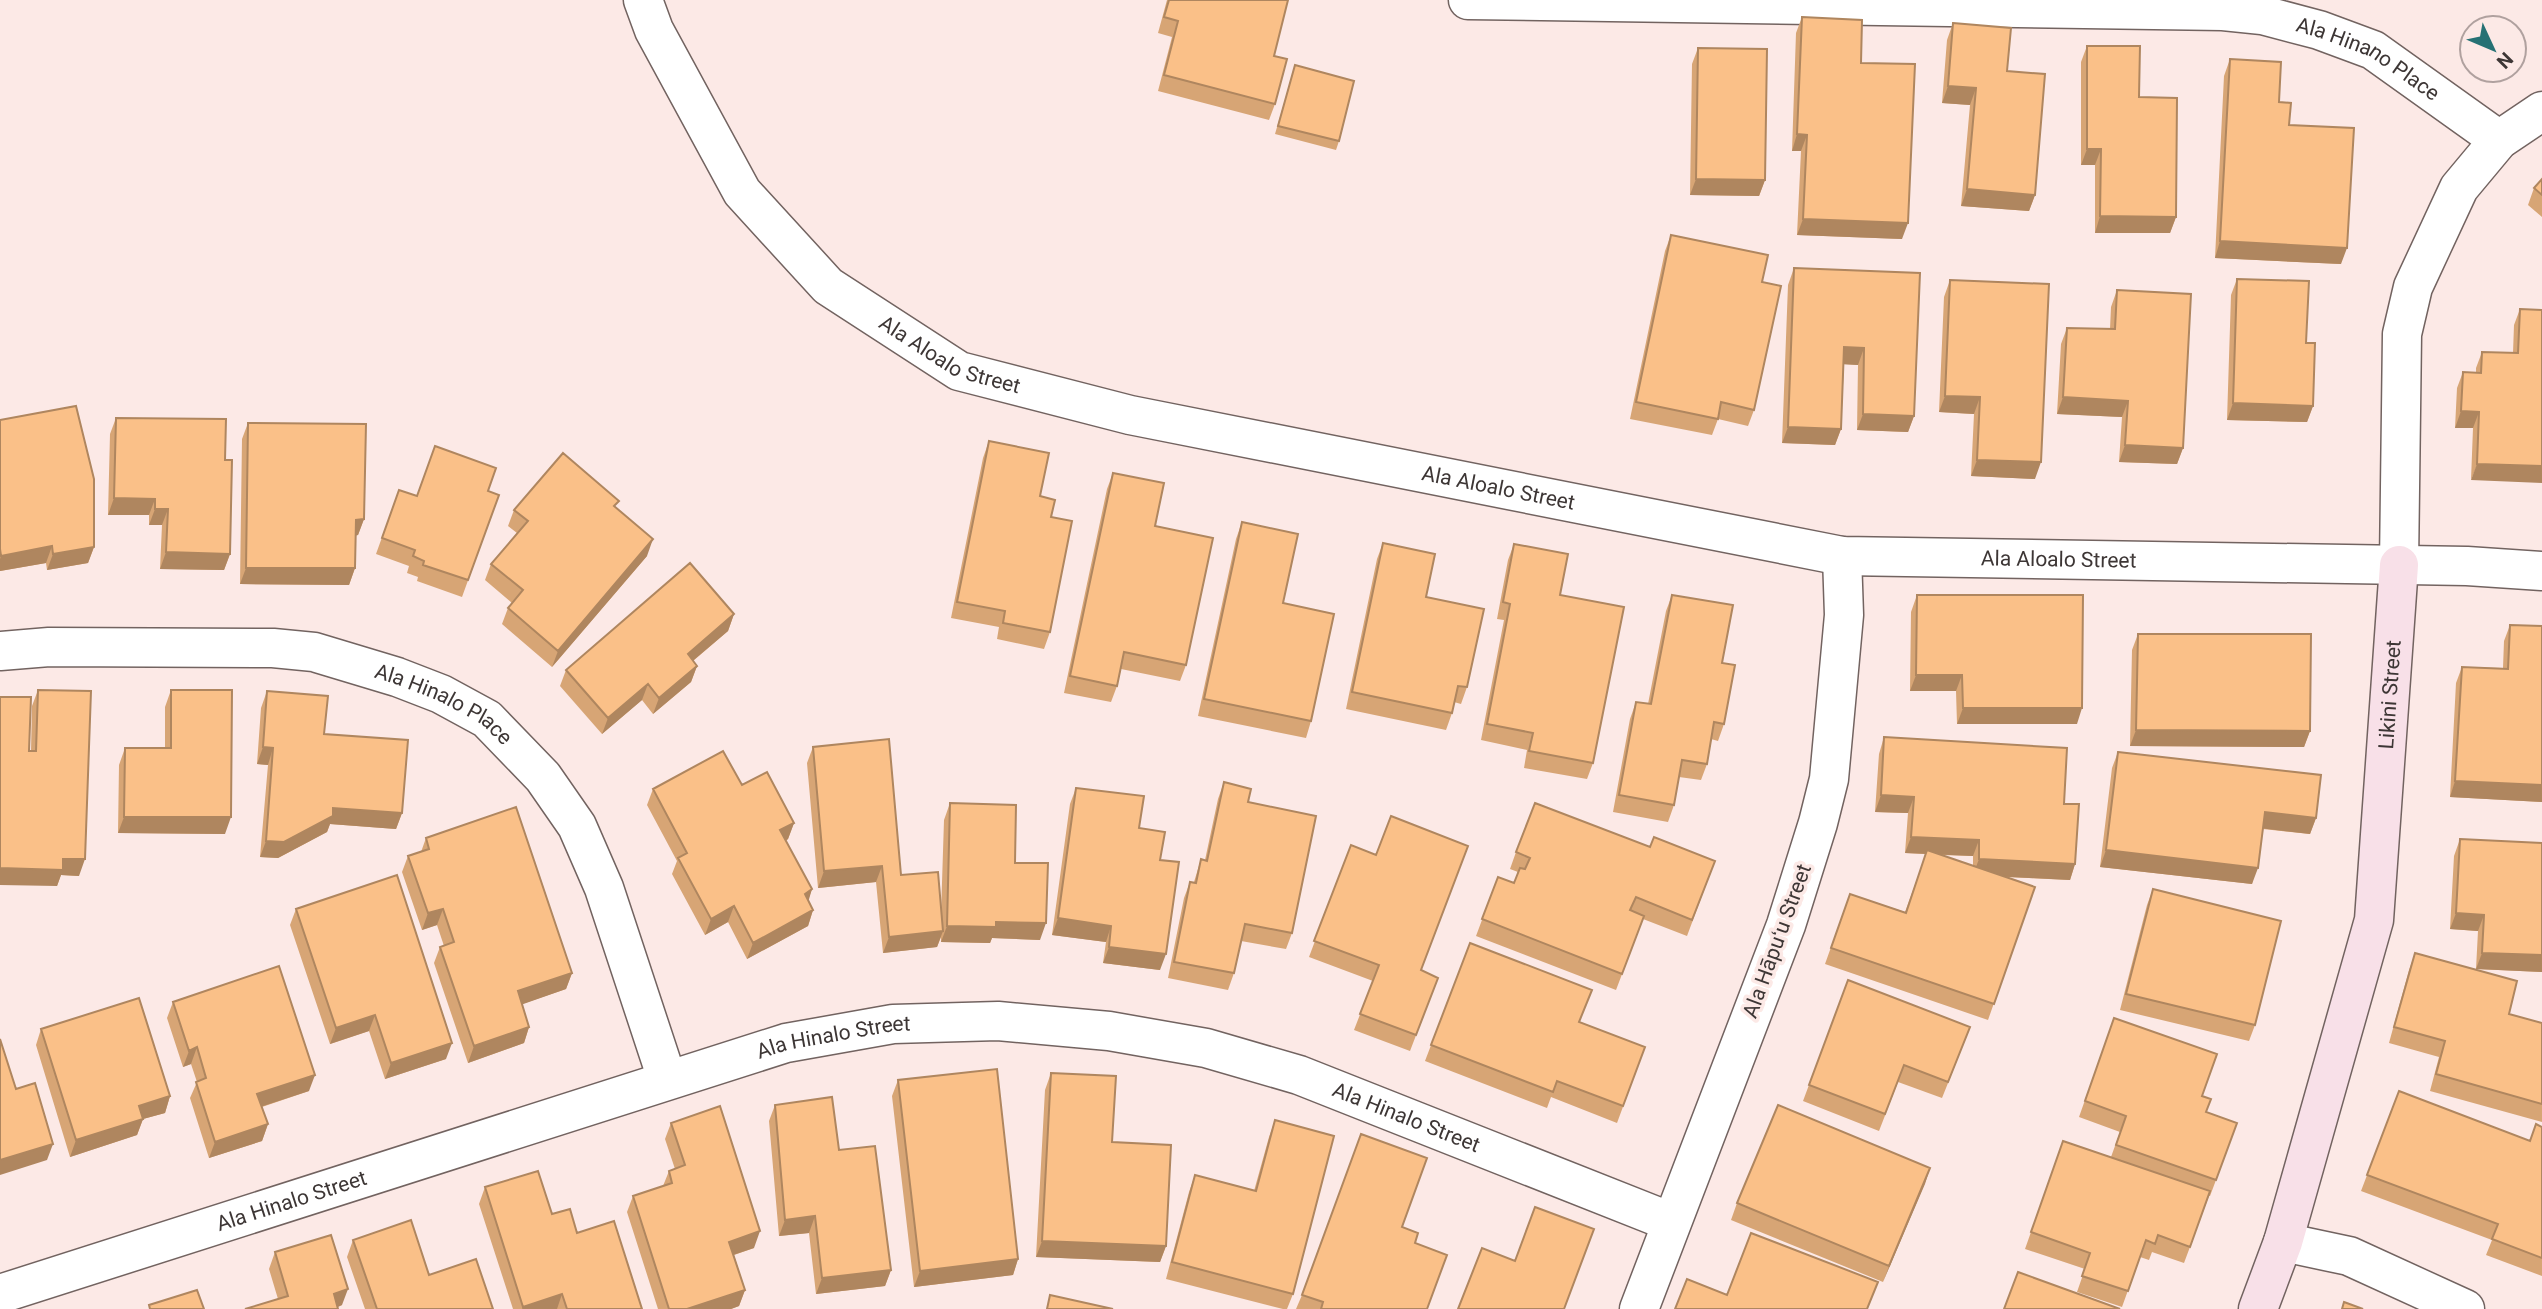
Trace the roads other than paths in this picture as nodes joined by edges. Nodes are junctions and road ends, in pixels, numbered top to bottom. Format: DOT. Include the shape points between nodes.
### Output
graph roads {
  1 [pos="643,0"];
  2 [pos="1468,0"];
  3 [pos="2542,111"];
  4 [pos="2499,140"];
  5 [pos="1842,556"];
  6 [pos="2399,565"];
  7 [pos="2542,571"];
  8 [pos="0,651"];
  9 [pos="667,1079"];
  10 [pos="1671,1222"];
  11 [pos="2283,1242"];
  12 [pos="0,1294"];
  13 [pos="1639,1309"];
  14 [pos="2258,1309"];
  15 [pos="2465,1309"];
  1 -- 5 [label="street, Ala Aloalo Street" via="653,30 742,192 828,286 959,372 1130,415"];
  2 -- 4 [label="street, Ala Hinano Place" via="2262,15 2374,50"];
  3 -- 4 [label="street, Likini Street"];
  4 -- 6 [label="street, Likini Street" via="2459,188 2413,287 2402,334"];
  5 -- 6 [label="street, Ala Aloalo Street"];
  5 -- 10 [label="street, Ala Hāpuʻu Street" via="1844,615 1829,779 1821,812 1786,925"];
  6 -- 7 [label="street, Ala Aloalo Street"];
  6 -- 11 [label="street, Likini Street" via="2374,920"];
  8 -- 9 [label="street, Ala Hinalo Place" via="63,647 314,652 441,694 487,719 543,777 578,826 604,888"];
  9 -- 10 [label="street, Ala Hinalo Street" via="786,1043 893,1024 998,1021 1109,1031 1206,1048 1298,1075"];
  9 -- 12 [label="street, Ala Hinalo Street"];
  10 -- 13 [label="street, Ala Hāpuʻu Street"];
  11 -- 14 [label="street, Likini Street"];
  11 -- 15 [label="street" via="2349,1256"];
}
